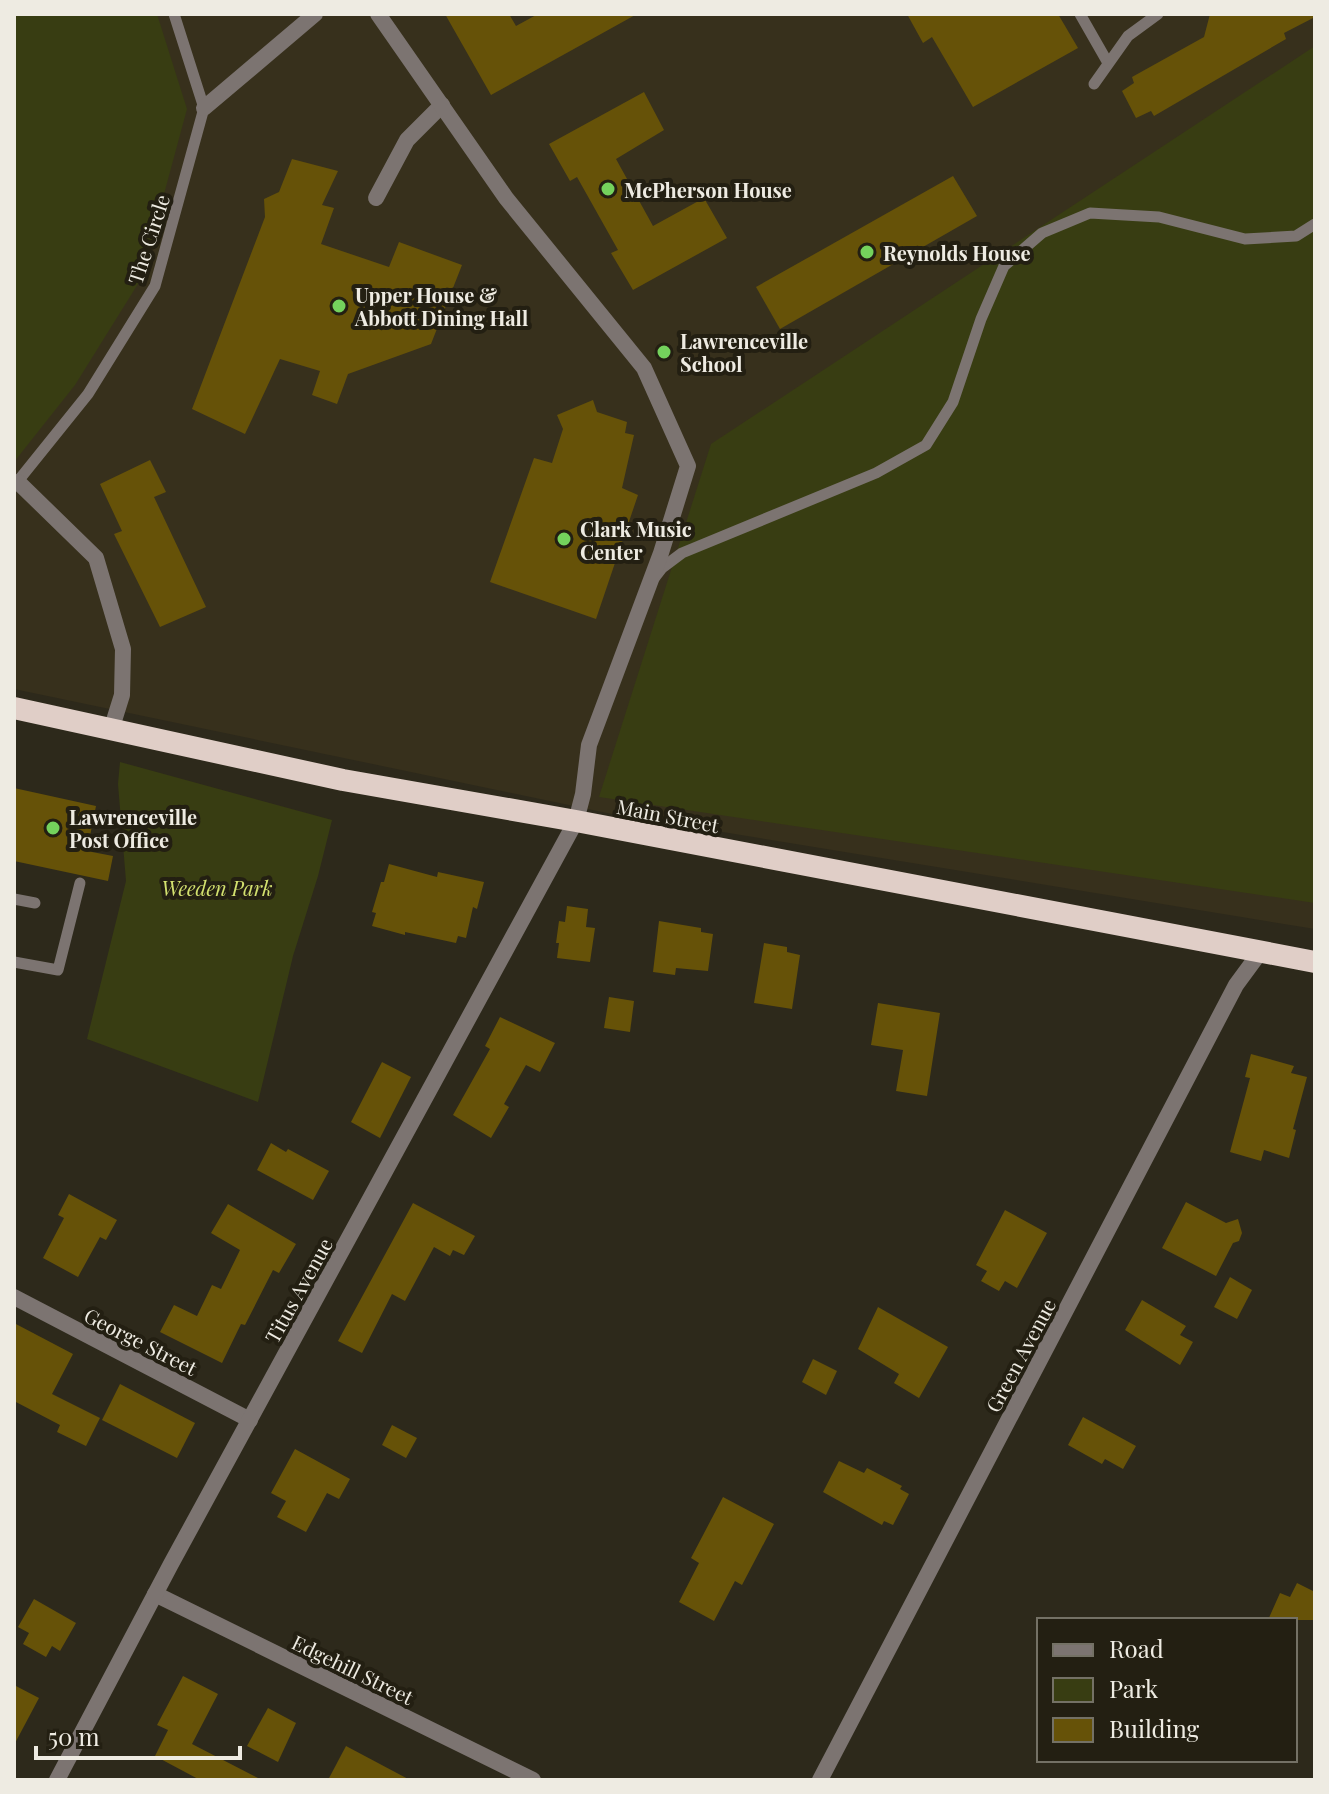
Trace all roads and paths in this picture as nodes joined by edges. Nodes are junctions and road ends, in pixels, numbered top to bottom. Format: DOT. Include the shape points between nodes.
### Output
graph roads {
  1 [pos="174,14"];
  2 [pos="315,14"];
  3 [pos="378,14"];
  4 [pos="1080,14"];
  5 [pos="1158,14"];
  6 [pos="1108,63"];
  7 [pos="1094,84"];
  8 [pos="442,105"];
  9 [pos="204,108"];
  10 [pos="376,198"];
  11 [pos="1315,224"];
  12 [pos="16,484"];
  13 [pos="647,587"];
  14 [pos="14,708"];
  15 [pos="112,727"];
  16 [pos="576,821"];
  17 [pos="80,883"];
  18 [pos="14,899"];
  19 [pos="35,903"];
  20 [pos="1261,951"];
  21 [pos="14,962"];
  22 [pos="1315,962"];
  23 [pos="14,1297"];
  24 [pos="250,1420"];
  25 [pos="155,1594"];
  26 [pos="57,1780"];
  27 [pos="533,1780"];
  28 [pos="820,1780"];
  1 -- 9 [label="lane"];
  2 -- 9 [label="street"];
  3 -- 8 [label="street, Titus Avenue"];
  4 -- 6 [label="lane"];
  5 -- 6 [label="lane" via="1128,36"];
  6 -- 7 [label="lane"];
  8 -- 10 [label="street" via="407,140"];
  8 -- 13 [label="street, Titus Avenue" via="506,198 644,368 688,466"];
  9 -- 12 [label="lane, The Circle" via="155,286 88,394"];
  11 -- 13 [label="lane" via="1296,236 1245,239 1159,217 1090,213 1042,233 1004,266 953,402 926,445 876,473 682,553"];
  12 -- 15 [label="street" via="96,558 123,649 122,695"];
  13 -- 16 [label="street, Titus Avenue" via="589,745"];
  14 -- 15 [label="highway, Main Street"];
  15 -- 16 [label="highway, Main Street" via="343,780"];
  16 -- 20 [label="highway, Main Street"];
  16 -- 24 [label="street, Titus Avenue"];
  17 -- 21 [label="lane" via="58,970"];
  18 -- 19 [label="lane"];
  20 -- 22 [label="highway, Main Street"];
  20 -- 28 [label="street, Green Avenue" via="1236,985"];
  23 -- 24 [label="street, George Street"];
  24 -- 25 [label="street, Titus Avenue"];
  25 -- 26 [label="street, Titus Avenue"];
  25 -- 27 [label="street, Edgehill Street"];
}
